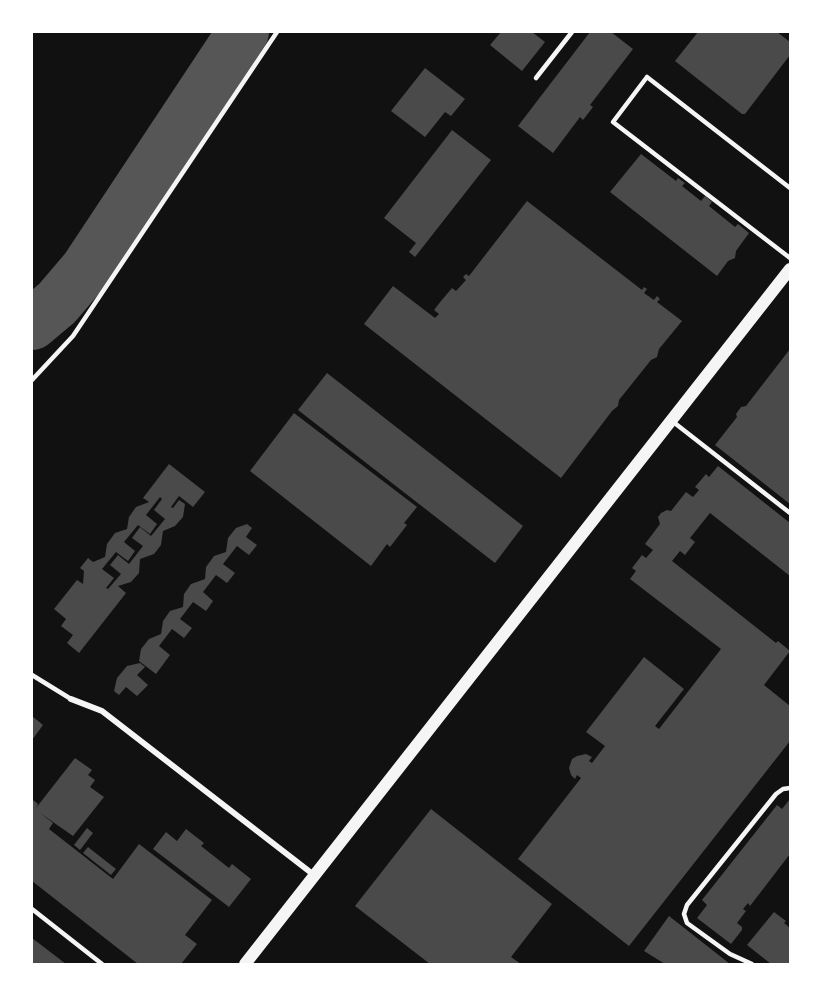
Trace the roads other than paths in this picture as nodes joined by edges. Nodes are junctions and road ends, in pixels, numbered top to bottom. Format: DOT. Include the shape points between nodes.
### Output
graph roads {
  1 [pos="277,32"];
  2 [pos="572,32"];
  3 [pos="536,78"];
  4 [pos="790,188"];
  5 [pos="790,258"];
  6 [pos="789,273"];
  7 [pos="32,380"];
  8 [pos="671,421"];
  9 [pos="790,513"];
  10 [pos="32,675"];
  11 [pos="71,699"];
  12 [pos="790,788"];
  13 [pos="315,875"];
  14 [pos="32,909"];
  15 [pos="102,964"];
  16 [pos="245,964"];
  17 [pos="752,964"];
  1 -- 7 [label="lane" via="73,336"];
  2 -- 3 [label="lane"];
  4 -- 5 [label="lane" via="647,77 613,122"];
  6 -- 8 [label="main road"];
  8 -- 9 [label="lane"];
  8 -- 13 [label="main road"];
  10 -- 11 [label="lane"];
  11 -- 13 [label="street" via="102,711"];
  12 -- 17 [label="lane" via="776,794 687,905 684,914 687,923 730,954"];
  13 -- 16 [label="main road"];
  14 -- 15 [label="lane"];
}
